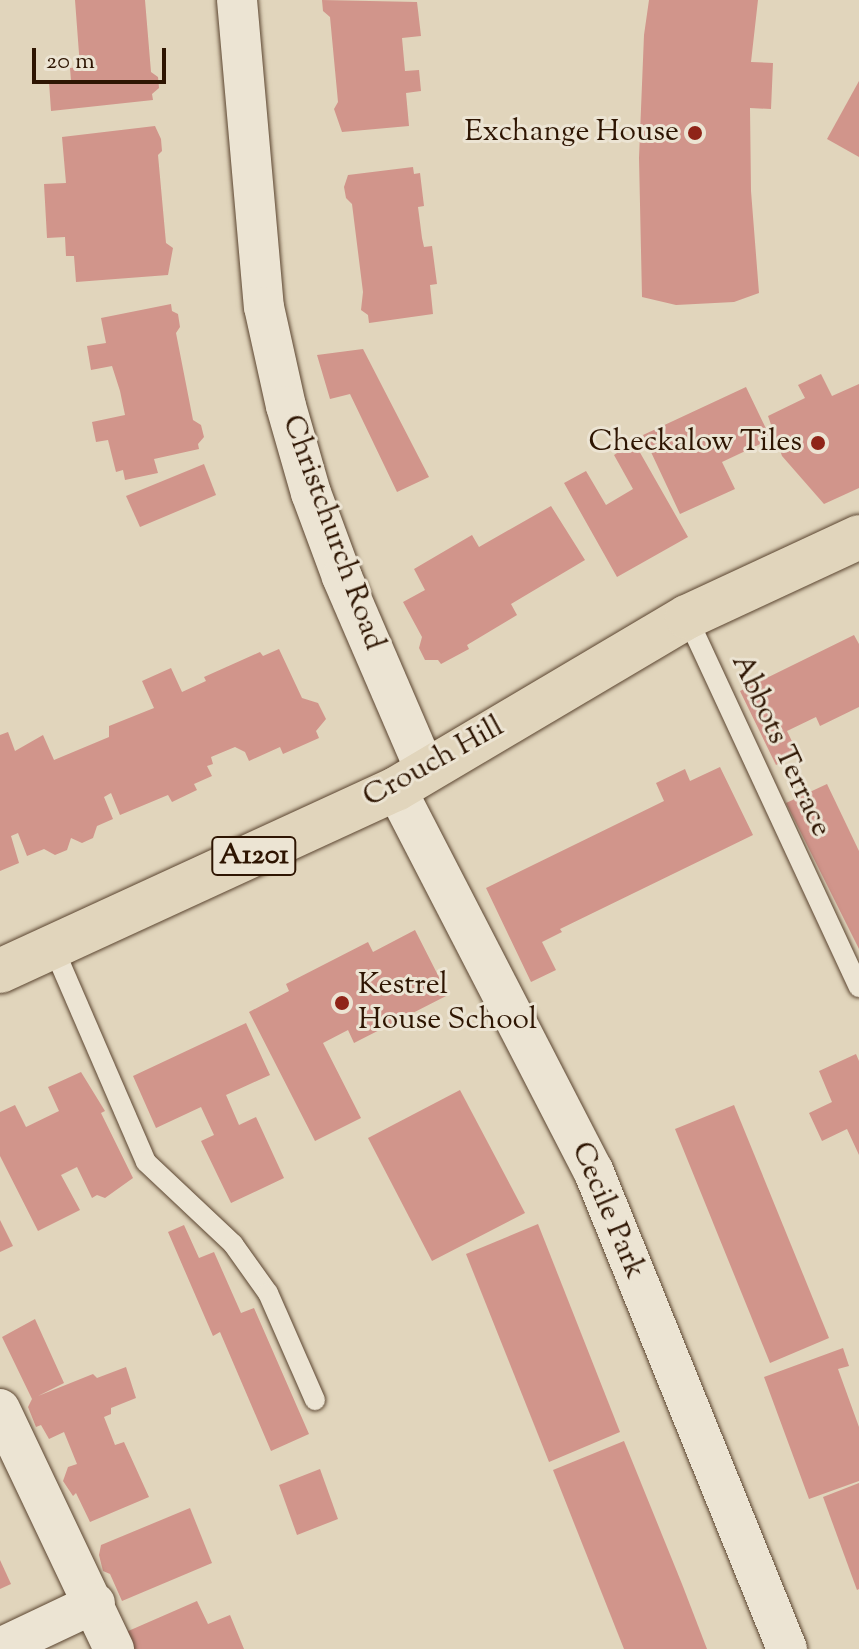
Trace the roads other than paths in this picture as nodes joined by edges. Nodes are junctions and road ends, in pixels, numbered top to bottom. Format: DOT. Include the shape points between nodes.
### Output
graph roads {
  1 [pos="237,0"];
  2 [pos="859,537"];
  3 [pos="687,617"];
  4 [pos="411,780"];
  5 [pos="53,947"];
  6 [pos="0,971"];
  7 [pos="859,987"];
  8 [pos="315,1400"];
  9 [pos="0,1409"];
  10 [pos="95,1603"];
  11 [pos="0,1648"];
  12 [pos="114,1649"];
  13 [pos="787,1649"];
  1 -- 4 [label="street, Christchurch Road" via="264,307 286,406"];
  2 -- 3 [label="main road, Crouch Hill / A1201"];
  3 -- 4 [label="main road, Crouch Hill / A1201"];
  3 -- 7 [label="lane, Abbots Terrace"];
  4 -- 5 [label="main road, Crouch Hill / A1201"];
  4 -- 13 [label="street, Cecile Park" via="593,1170"];
  5 -- 6 [label="main road, Crouch Hill / A1201"];
  5 -- 8 [label="lane" via="146,1162 233,1244 268,1293"];
  9 -- 10 [label="street"];
  10 -- 11 [label="street"];
  10 -- 12 [label="street"];
}
